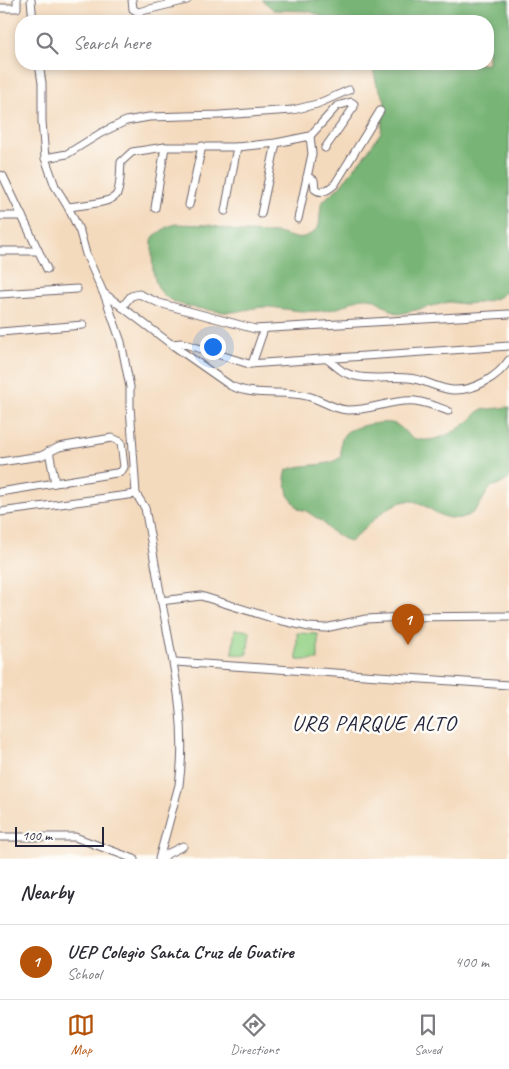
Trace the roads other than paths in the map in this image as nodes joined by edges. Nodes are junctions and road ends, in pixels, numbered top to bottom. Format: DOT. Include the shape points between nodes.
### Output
graph roads {
  1 [pos="16,0"];
  2 [pos="30,0"];
  3 [pos="132,0"];
  4 [pos="187,0"];
  5 [pos="0,8"];
  6 [pos="33,15"];
  7 [pos="40,70"];
  8 [pos="349,90"];
  9 [pos="380,111"];
  10 [pos="310,136"];
  11 [pos="276,143"];
  12 [pos="202,146"];
  13 [pos="165,147"];
  14 [pos="237,147"];
  15 [pos="325,148"];
  16 [pos="45,158"];
  17 [pos="0,176"];
  18 [pos="307,177"];
  19 [pos="189,205"];
  20 [pos="68,207"];
  21 [pos="155,208"];
  22 [pos="225,211"];
  23 [pos="261,214"];
  24 [pos="0,216"];
  25 [pos="22,216"];
  26 [pos="298,219"];
  27 [pos="38,251"];
  28 [pos="0,252"];
  29 [pos="47,270"];
  30 [pos="77,288"];
  31 [pos="102,293"];
  32 [pos="0,294"];
  33 [pos="122,307"];
  34 [pos="509,314"];
  35 [pos="83,325"];
  36 [pos="264,329"];
  37 [pos="0,332"];
  38 [pos="171,344"];
  39 [pos="509,346"];
  40 [pos="328,360"];
  41 [pos="509,360"];
  42 [pos="252,364"];
  43 [pos="448,411"];
  44 [pos="49,451"];
  45 [pos="0,462"];
  46 [pos="55,482"];
  47 [pos="0,492"];
  48 [pos="136,494"];
  49 [pos="0,512"];
  50 [pos="162,601"];
  51 [pos="509,616"];
  52 [pos="174,662"];
  53 [pos="509,685"];
  54 [pos="0,837"];
  55 [pos="183,846"];
  56 [pos="134,859"];
  57 [pos="159,859"];
  58 [pos="163,859"];
  1 -- 5 [label="street" via="16,8"];
  2 -- 6 [label="street"];
  3 -- 4 [label="street" via="133,9 138,12"];
  7 -- 16 [label="street"];
  8 -- 16 [label="street" via="293,110 126,121 67,154"];
  9 -- 18 [label="street" via="335,184 318,192 314,180"];
  10 -- 11 [label="street"];
  10 -- 15 [label="street" via="337,106 354,104"];
  10 -- 18 [label="street" via="312,154"];
  11 -- 14 [label="street"];
  11 -- 23 [label="street"];
  12 -- 13 [label="street"];
  12 -- 14 [label="street"];
  12 -- 19 [label="street"];
  13 -- 20 [label="street" via="132,152 127,156 121,162 118,192 112,199"];
  13 -- 21 [label="street"];
  14 -- 22 [label="street"];
  16 -- 20 [label="street" via="55,186"];
  17 -- 25 [label="street" via="4,176"];
  18 -- 26 [label="street"];
  20 -- 31 [label="street"];
  24 -- 25 [label="street"];
  25 -- 27 [label="street"];
  27 -- 28 [label="street"];
  27 -- 29 [label="street"];
  30 -- 32 [label="street"];
  31 -- 33 [label="street"];
  31 -- 48 [label="street" via="121,342 130,387"];
  33 -- 36 [label="street" via="131,296 139,294 160,303"];
  33 -- 38 [label="street"];
  34 -- 36 [label="street"];
  35 -- 37 [label="street"];
  36 -- 42 [label="street"];
  38 -- 42 [label="street" via="182,343"];
  38 -- 43 [label="street" via="241,390 309,396 344,410 417,401"];
  39 -- 40 [label="street"];
  40 -- 41 [label="street" via="356,376 417,379 453,390 485,382 504,368"];
  40 -- 42 [label="street"];
  44 -- 45 [label="street" via="41,456"];
  44 -- 46 [label="street"];
  44 -- 46 [label="street" via="59,446 112,438 122,444 124,467 121,472"];
  46 -- 47 [label="street"];
  48 -- 49 [label="street"];
  48 -- 50 [label="street" via="144,508"];
  50 -- 51 [label="street" via="201,596 274,619 326,628 403,617"];
  50 -- 52 [label="street"];
  52 -- 53 [label="street"];
  52 -- 57 [label="street" via="183,735 181,773"];
  54 -- 56 [label="street" via="75,838"];
  55 -- 58 [label="street"];
}
